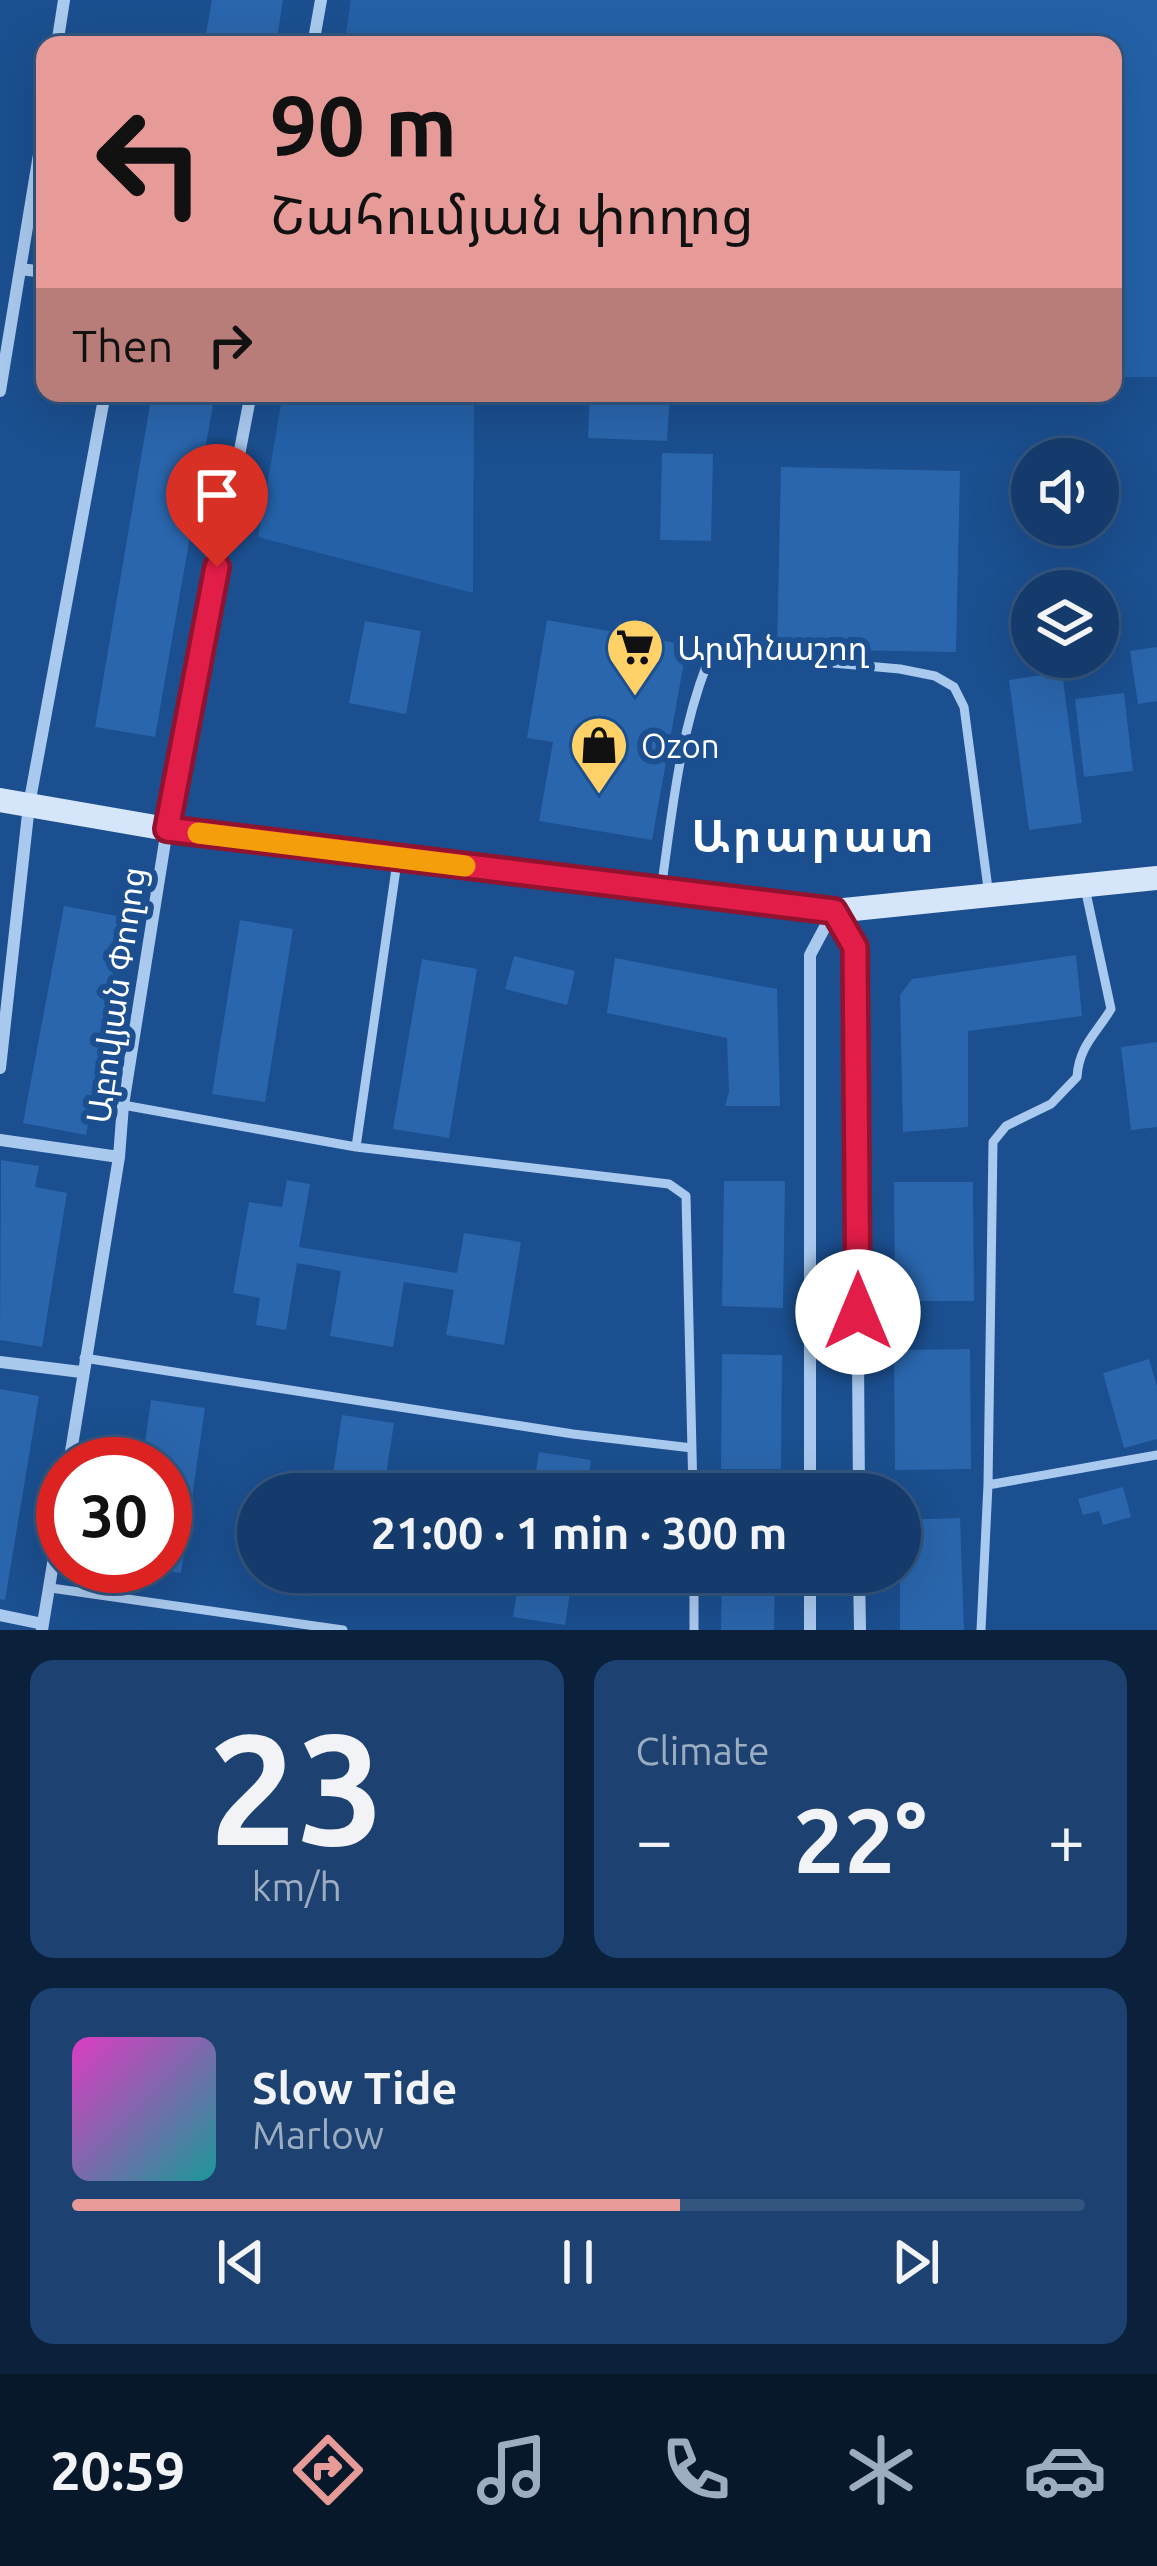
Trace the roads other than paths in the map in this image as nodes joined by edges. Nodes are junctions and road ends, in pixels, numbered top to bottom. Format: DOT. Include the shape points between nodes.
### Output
graph roads {
  1 [pos="64,0"];
  2 [pos="321,0"];
  3 [pos="58,36"];
  4 [pos="315,36"];
  5 [pos="36,172"];
  6 [pos="20,268"];
  7 [pos="36,271"];
  8 [pos="0,391"];
  9 [pos="103,402"];
  10 [pos="249,402"];
  11 [pos="0,800"];
  12 [pos="29,806"];
  13 [pos="167,829"];
  14 [pos="398,857"];
  15 [pos="1157,878"];
  16 [pos="1085,886"];
  17 [pos="661,890"];
  18 [pos="989,897"];
  19 [pos="834,911"];
  20 [pos="0,1068"];
  21 [pos="123,1105"];
  22 [pos="0,1140"];
  23 [pos="356,1148"];
  24 [pos="119,1157"];
  25 [pos="0,1362"];
  26 [pos="82,1365"];
  27 [pos="72,1437"];
  28 [pos="692,1448"];
  29 [pos="1157,1455"];
  30 [pos="692,1473"];
  31 [pos="810,1473"];
  32 [pos="859,1473"];
  33 [pos="988,1485"];
  34 [pos="50,1593"];
  35 [pos="86,1593"];
  36 [pos="694,1593"];
  37 [pos="810,1593"];
  38 [pos="860,1593"];
  39 [pos="0,1616"];
  40 [pos="43,1627"];
  41 [pos="344,1630"];
  42 [pos="694,1630"];
  43 [pos="810,1630"];
  44 [pos="860,1630"];
  45 [pos="981,1630"];
  1 -- 3 [label="street"];
  2 -- 4 [label="street"];
  5 -- 6 [label="street"];
  6 -- 7 [label="street"];
  6 -- 8 [label="street"];
  9 -- 12 [label="street"];
  10 -- 13 [label="street, Աբովյան Փողոց"];
  11 -- 12 [label="main road"];
  12 -- 13 [label="main road"];
  12 -- 20 [label="street"];
  13 -- 14 [label="main road"];
  13 -- 21 [label="street, Աբովյան Փողոց"];
  14 -- 17 [label="main road"];
  14 -- 23 [label="lane"];
  15 -- 16 [label="main road"];
  16 -- 18 [label="main road"];
  16 -- 33 [label="lane" via="1111,1009 1088,1036 1077,1077 993,1142"];
  17 -- 18 [label="lane" via="698,688 707,664 731,654 900,669 954,687 967,724"];
  17 -- 19 [label="main road"];
  18 -- 19 [label="main road"];
  19 -- 31 [label="street" via="810,955"];
  19 -- 32 [label="street" via="855,947"];
  21 -- 23 [label="lane"];
  21 -- 24 [label="street, Աբովյան Փողոց"];
  22 -- 24 [label="street"];
  23 -- 28 [label="lane" via="679,1189 686,1196"];
  24 -- 26 [label="street, Աբովյան Փողոց"];
  25 -- 26 [label="street"];
  26 -- 27 [label="street, Աբովյան Փողոց"];
  26 -- 28 [label="lane"];
  28 -- 30 [label="lane"];
  29 -- 33 [label="lane"];
  33 -- 45 [label="lane"];
  34 -- 40 [label="street"];
  35 -- 41 [label="lane"];
  36 -- 42 [label="lane"];
  37 -- 43 [label="street"];
  38 -- 44 [label="street"];
  39 -- 40 [label="street"];
}
